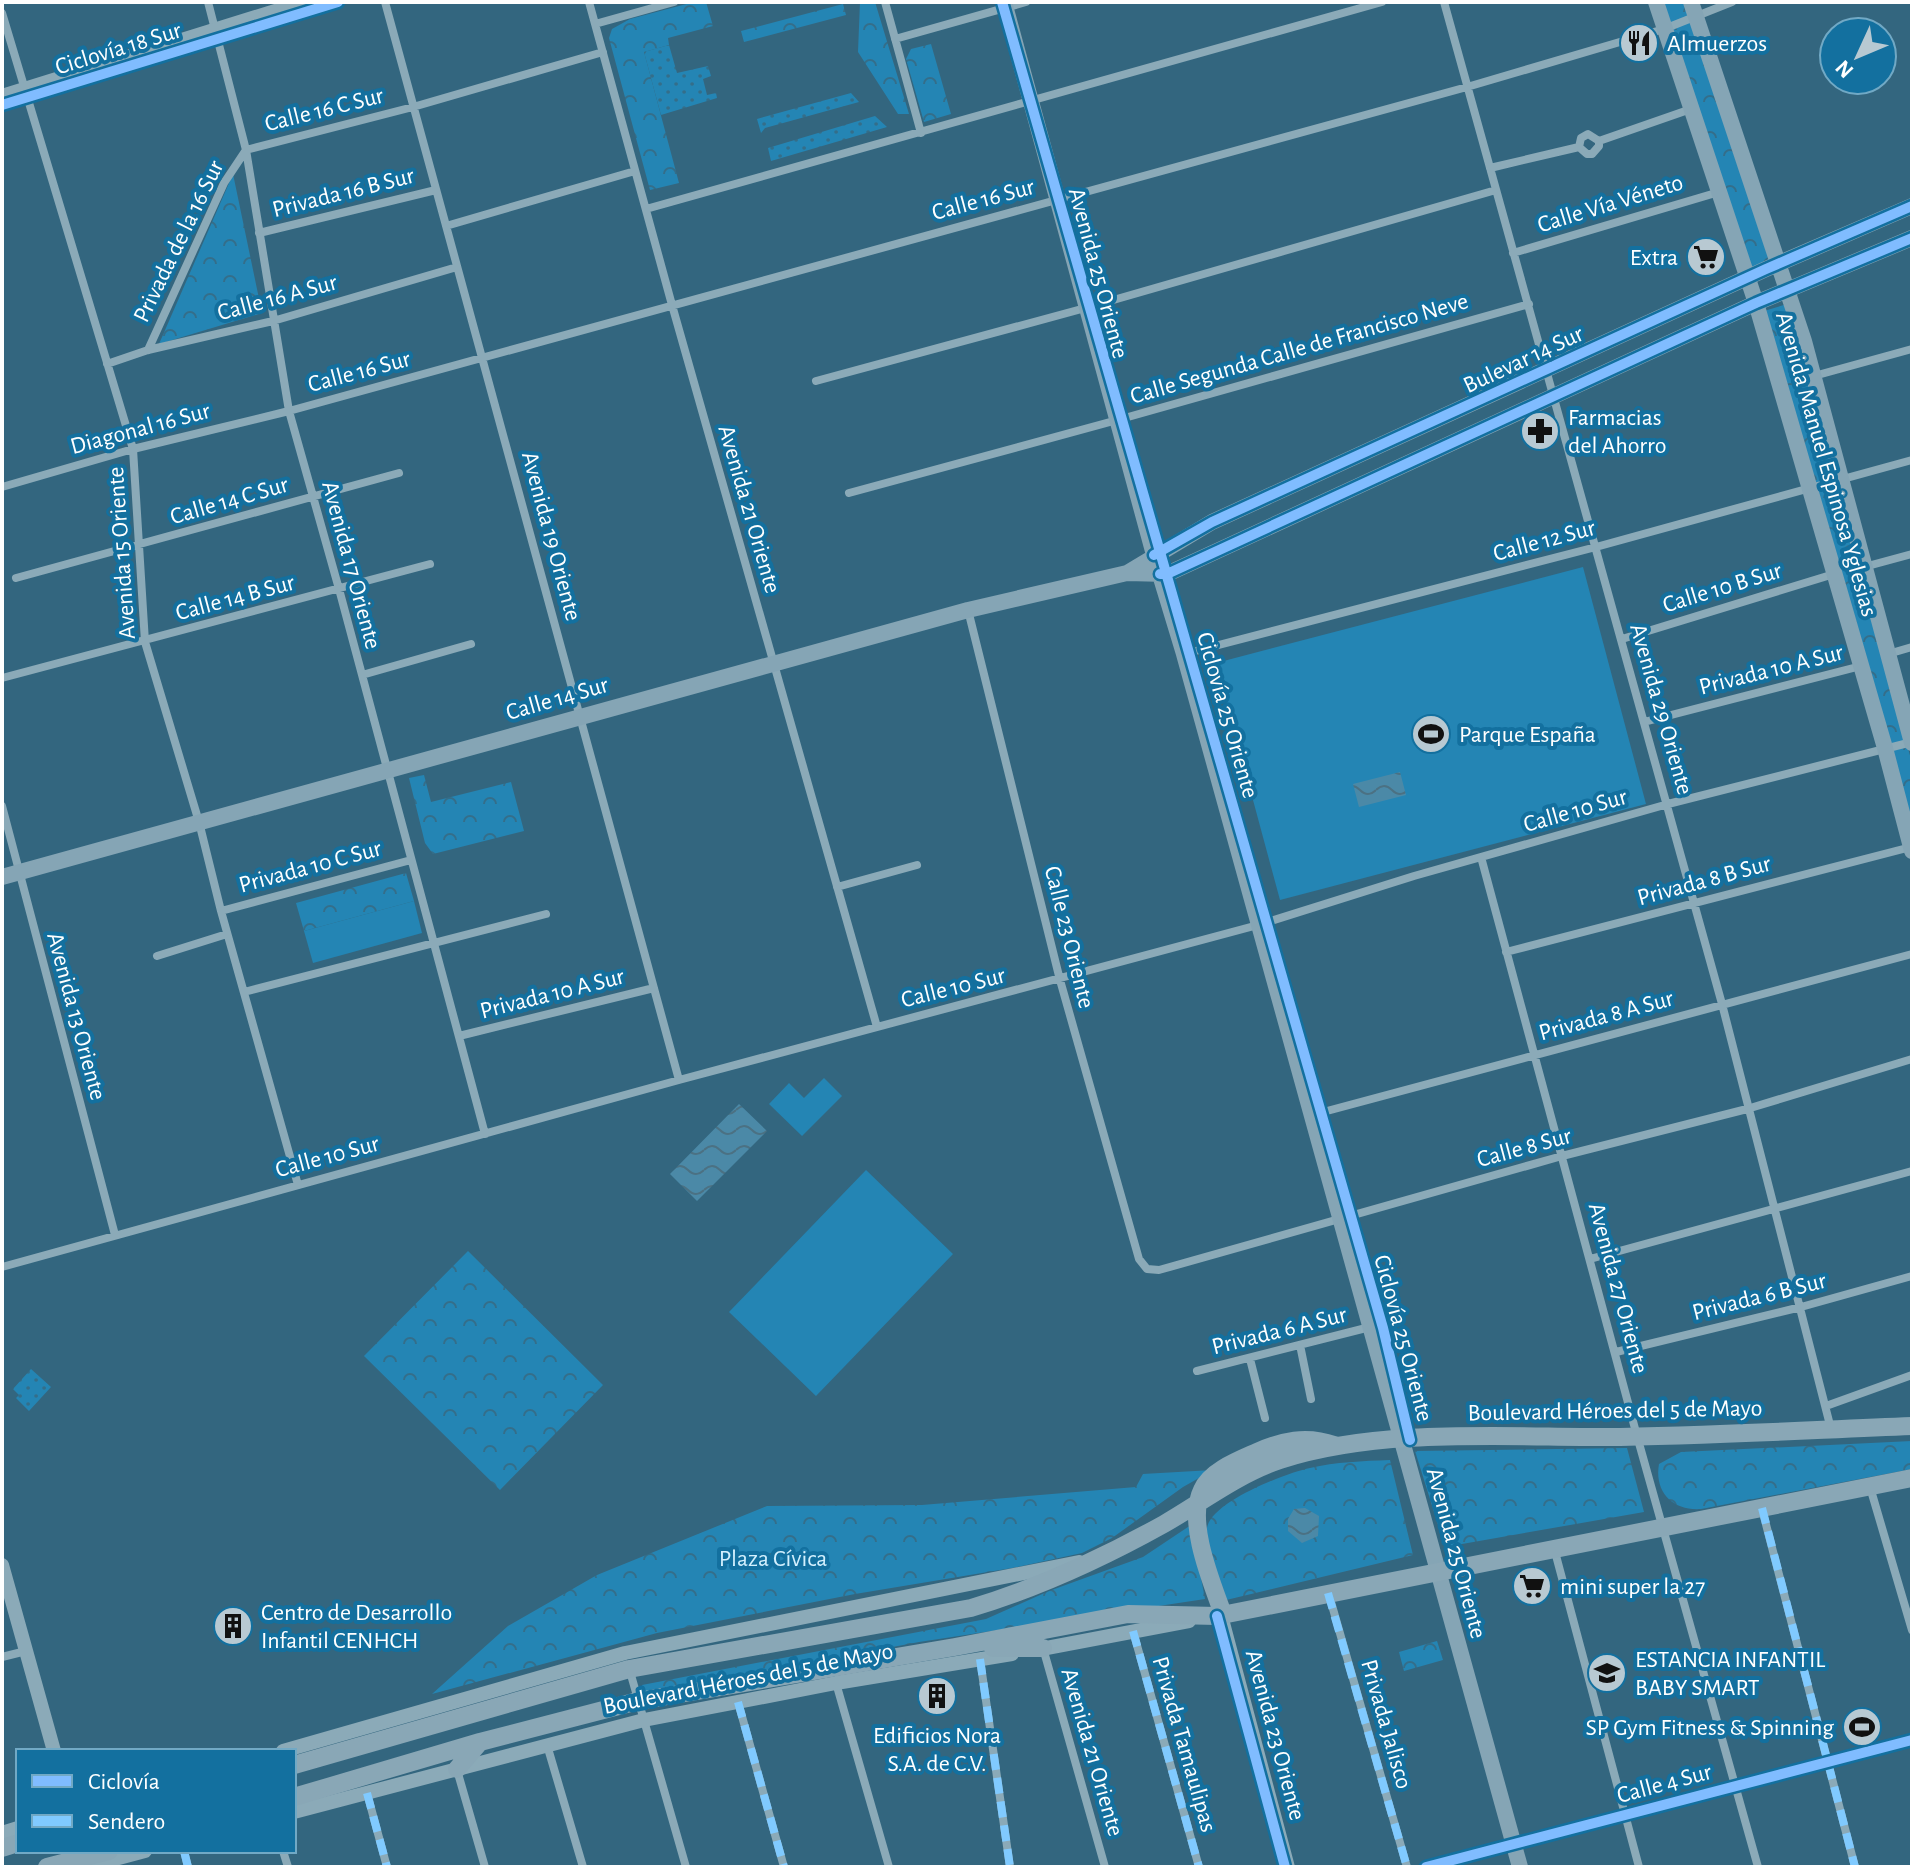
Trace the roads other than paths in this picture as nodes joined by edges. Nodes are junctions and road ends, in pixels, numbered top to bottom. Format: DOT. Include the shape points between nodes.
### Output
graph roads {
  1 [pos="208,2"];
  2 [pos="304,2"];
  3 [pos="385,2"];
  4 [pos="589,2"];
  5 [pos="674,2"];
  6 [pos="885,2"];
  7 [pos="1026,2"];
  8 [pos="1382,2"];
  9 [pos="1444,2"];
  10 [pos="1656,2"];
  11 [pos="1732,2"];
  12 [pos="1005,4"];
  13 [pos="285,5"];
  14 [pos="1694,10"];
  15 [pos="2,13"];
  16 [pos="595,24"];
  17 [pos="215,28"];
  18 [pos="1664,29"];
  19 [pos="895,39"];
  20 [pos="603,52"];
  21 [pos="1467,87"];
  22 [pos="24,89"];
  23 [pos="2,96"];
  24 [pos="1030,103"];
  25 [pos="413,107"];
  26 [pos="1691,109"];
  27 [pos="921,133"];
  28 [pos="1599,141"];
  29 [pos="1579,147"];
  30 [pos="246,150"];
  31 [pos="1490,168"];
  32 [pos="635,171"];
  33 [pos="436,190"];
  34 [pos="1496,190"];
  35 [pos="1719,192"];
  36 [pos="1058,199"];
  37 [pos="1912,206"];
  38 [pos="646,209"];
  39 [pos="446,226"];
  40 [pos="259,233"];
  41 [pos="1912,238"];
  42 [pos="1513,253"];
  43 [pos="1777,264"];
  44 [pos="457,267"];
  45 [pos="1748,278"];
  46 [pos="1787,289"];
  47 [pos="1756,303"];
  48 [pos="1529,304"];
  49 [pos="672,305"];
  50 [pos="1088,307"];
  51 [pos="273,321"];
  52 [pos="1912,349"];
  53 [pos="148,350"];
  54 [pos="482,358"];
  55 [pos="107,364"];
  56 [pos="1545,370"];
  57 [pos="1813,376"];
  58 [pos="816,381"];
  59 [pos="1553,397"];
  60 [pos="289,411"];
  61 [pos="1119,420"];
  62 [pos="133,449"];
  63 [pos="1912,460"];
  64 [pos="399,473"];
  65 [pos="1840,480"];
  66 [pos="2,487"];
  67 [pos="1810,490"];
  68 [pos="849,493"];
  69 [pos="313,497"];
  70 [pos="141,545"];
  71 [pos="1596,547"];
  72 [pos="1912,554"];
  73 [pos="1154,555"];
  74 [pos="430,564"];
  75 [pos="1863,568"];
  76 [pos="1127,573"];
  77 [pos="1160,574"];
  78 [pos="1834,574"];
  79 [pos="16,578"];
  80 [pos="339,589"];
  81 [pos="968,610"];
  82 [pos="1622,639"];
  83 [pos="145,642"];
  84 [pos="471,644"];
  85 [pos="1912,647"];
  86 [pos="1184,654"];
  87 [pos="1888,654"];
  88 [pos="773,663"];
  89 [pos="1861,666"];
  90 [pos="362,675"];
  91 [pos="2,678"];
  92 [pos="581,717"];
  93 [pos="1644,722"];
  94 [pos="1912,742"];
  95 [pos="1885,748"];
  96 [pos="387,770"];
  97 [pos="1668,804"];
  98 [pos="2,806"];
  99 [pos="199,822"];
  100 [pos="1912,848"];
  101 [pos="1481,857"];
  102 [pos="411,860"];
  103 [pos="917,865"];
  104 [pos="10,874"];
  105 [pos="837,887"];
  106 [pos="1695,903"];
  107 [pos="221,911"];
  108 [pos="546,914"];
  109 [pos="1258,925"];
  110 [pos="227,934"];
  111 [pos="434,942"];
  112 [pos="1506,952"];
  113 [pos="1912,954"];
  114 [pos="157,956"];
  115 [pos="1060,980"];
  116 [pos="654,988"];
  117 [pos="244,992"];
  118 [pos="1722,1004"];
  119 [pos="877,1027"];
  120 [pos="459,1036"];
  121 [pos="1534,1055"];
  122 [pos="1912,1059"];
  123 [pos="679,1080"];
  124 [pos="1747,1109"];
  125 [pos="1311,1115"];
  126 [pos="485,1134"];
  127 [pos="1562,1156"];
  128 [pos="1912,1171"];
  129 [pos="298,1185"];
  130 [pos="1774,1208"];
  131 [pos="1340,1218"];
  132 [pos="115,1235"];
  133 [pos="1590,1259"];
  134 [pos="2,1267"];
  135 [pos="1147,1269"];
  136 [pos="1912,1276"];
  137 [pos="1801,1307"];
  138 [pos="1370,1327"];
  139 [pos="1300,1345"];
  140 [pos="1616,1352"];
  141 [pos="1250,1359"];
  142 [pos="1197,1371"];
  143 [pos="1912,1375"];
  144 [pos="1311,1399"];
  145 [pos="1826,1406"];
  146 [pos="1265,1418"];
  147 [pos="1912,1426"];
  148 [pos="1831,1429"];
  149 [pos="1637,1436"];
  150 [pos="1401,1440"];
  151 [pos="1912,1478"];
  152 [pos="1870,1487"];
  153 [pos="1200,1502"];
  154 [pos="1762,1508"];
  155 [pos="1664,1527"];
  156 [pos="1554,1548"];
  157 [pos="2,1565"];
  158 [pos="1437,1573"];
  159 [pos="1328,1593"];
  160 [pos="1220,1615"];
  161 [pos="1912,1630"];
  162 [pos="1133,1631"];
  163 [pos="955,1647"];
  164 [pos="1043,1648"];
  165 [pos="26,1651"];
  166 [pos="2,1657"];
  167 [pos="980,1659"];
  168 [pos="627,1661"];
  169 [pos="836,1683"];
  170 [pos="638,1701"];
  171 [pos="738,1702"];
  172 [pos="644,1720"];
  173 [pos="1912,1740"];
  174 [pos="480,1742"];
  175 [pos="547,1745"];
  176 [pos="53,1749"];
  177 [pos="291,1749"];
  178 [pos="1827,1763"];
  179 [pos="296,1764"];
  180 [pos="457,1769"];
  181 [pos="1736,1785"];
  182 [pos="367,1793"];
  183 [pos="296,1796"];
  184 [pos="296,1811"];
  185 [pos="1624,1814"];
  186 [pos="1513,1843"];
  187 [pos="104,1853"];
  188 [pos="134,1853"];
  189 [pos="84,1862"];
  190 [pos="47,1867"];
  191 [pos="387,1867"];
  192 [pos="485,1867"];
  193 [pos="583,1867"];
  194 [pos="686,1867"];
  195 [pos="784,1867"];
  196 [pos="889,1867"];
  197 [pos="1010,1867"];
  198 [pos="1105,1867"];
  199 [pos="1199,1867"];
  200 [pos="1291,1867"];
  201 [pos="1407,1867"];
  202 [pos="1426,1867"];
  203 [pos="1520,1867"];
  204 [pos="1639,1867"];
  205 [pos="1758,1867"];
  206 [pos="1855,1867"];
  1 -- 17 [label="street, Avenida 17 Oriente"];
  2 -- 13 [label="street"];
  3 -- 25 [label="street, Avenida 19 Oriente"];
  4 -- 16 [label="street, Avenida 21 Oriente"];
  5 -- 16 [label="street"];
  6 -- 19 [label="street"];
  7 -- 12 [label="street"];
  8 -- 24 [label="street"];
  9 -- 21 [label="street, Avenida 29 Oriente"];
  10 -- 18 [label="main road, Avenida Manuel Espinosa Yglesias"];
  11 -- 14 [label="street, Calle 16 Sur"];
  12 -- 19 [label="street"];
  12 -- 24 [label="main road, Avenida 25 Oriente"];
  13 -- 17 [label="street"];
  14 -- 18 [label="street, Calle 16 Sur"];
  14 -- 43 [label="main road, Avenida Manuel Espinosa Yglesias"];
  15 -- 22 [label="street, Avenida 15 Oriente"];
  16 -- 20 [label="street, Avenida 21 Oriente"];
  17 -- 22 [label="street"];
  17 -- 30 [label="street, Avenida 17 Oriente"];
  18 -- 21 [label="street, Calle 16 Sur"];
  18 -- 26 [label="main road, Avenida Manuel Espinosa Yglesias"];
  19 -- 27 [label="street"];
  20 -- 25 [label="street, Calle 16 C Sur"];
  20 -- 32 [label="street, Avenida 21 Oriente"];
  21 -- 31 [label="street, Avenida 29 Oriente"];
  21 -- 36 [label="street, Calle 16 Sur"];
  22 -- 23 [label="street"];
  22 -- 55 [label="street, Avenida 15 Oriente"];
  24 -- 27 [label="street"];
  24 -- 36 [label="main road, Avenida 25 Oriente"];
  25 -- 30 [label="street, Calle 16 C Sur"];
  25 -- 33 [label="street, Avenida 19 Oriente"];
  26 -- 28 [label="street"];
  26 -- 35 [label="main road, Avenida Manuel Espinosa Yglesias"];
  27 -- 38 [label="street"];
  28 -- 29 [label="street" via="1584,135"];
  28 -- 29 [label="street" via="1592,154"];
  29 -- 31 [label="street"];
  30 -- 40 [label="street, Avenida 17 Oriente"];
  30 -- 53 [label="street, Privada de la 16 Sur" via="224,183"];
  31 -- 34 [label="street, Avenida 29 Oriente"];
  32 -- 38 [label="street, Avenida 21 Oriente"];
  32 -- 39 [label="street"];
  33 -- 39 [label="street, Avenida 19 Oriente"];
  33 -- 40 [label="street, Privada 16 B Sur"];
  34 -- 42 [label="street, Avenida 29 Oriente"];
  34 -- 50 [label="street"];
  35 -- 42 [label="street, Calle Vía Véneto"];
  35 -- 45 [label="main road, Avenida Manuel Espinosa Yglesias"];
  36 -- 49 [label="street, Calle 16 Sur"];
  36 -- 50 [label="main road, Avenida 25 Oriente"];
  37 -- 43 [label="main road, Bulevar 14 Sur"];
  38 -- 49 [label="street, Avenida 21 Oriente"];
  39 -- 44 [label="street, Avenida 19 Oriente"];
  40 -- 51 [label="street, Avenida 17 Oriente"];
  41 -- 46 [label="main road, Bulevar 14 Sur"];
  42 -- 48 [label="street, Avenida 29 Oriente"];
  43 -- 45 [label="main road, Bulevar 14 Sur"];
  43 -- 46 [label="main road, Avenida Manuel Espinosa Yglesias"];
  44 -- 51 [label="street, Calle 16 A Sur"];
  44 -- 54 [label="street, Avenida 19 Oriente"];
  45 -- 47 [label="main road, Avenida Manuel Espinosa Yglesias"];
  45 -- 56 [label="main road, Bulevar 14 Sur"];
  46 -- 47 [label="main road, Bulevar 14 Sur"];
  46 -- 57 [label="main road, Avenida Manuel Espinosa Yglesias"];
  47 -- 59 [label="main road, Bulevar 14 Sur"];
  47 -- 67 [label="main road, Avenida Manuel Espinosa Yglesias"];
  48 -- 56 [label="street, Avenida 29 Oriente"];
  48 -- 61 [label="street, Calle Segunda Calle de Francisco Neve"];
  49 -- 54 [label="street, Calle 16 Sur"];
  49 -- 88 [label="street, Avenida 21 Oriente"];
  50 -- 58 [label="street"];
  50 -- 61 [label="main road, Avenida 25 Oriente"];
  51 -- 53 [label="street, Calle 16 A Sur"];
  51 -- 60 [label="street, Avenida 17 Oriente"];
  52 -- 57 [label="street"];
  53 -- 55 [label="street, Calle 16 A Sur"];
  54 -- 60 [label="street, Calle 16 Sur"];
  54 -- 92 [label="street, Avenida 19 Oriente"];
  55 -- 62 [label="street, Avenida 15 Oriente"];
  56 -- 59 [label="street, Avenida 29 Oriente"];
  56 -- 73 [label="main road, Bulevar 14 Sur" via="1212,522"];
  57 -- 65 [label="main road, Avenida Manuel Espinosa Yglesias"];
  59 -- 71 [label="street, Avenida 29 Oriente"];
  59 -- 77 [label="main road, Bulevar 14 Sur"];
  60 -- 62 [label="street, Diagonal 16 Sur"];
  60 -- 69 [label="street, Avenida 17 Oriente"];
  61 -- 68 [label="street, Calle Segunda Calle de Francisco Neve"];
  61 -- 73 [label="main road, Avenida 25 Oriente"];
  62 -- 66 [label="street, Diagonal 16 Sur"];
  62 -- 70 [label="street, Avenida 15 Oriente"];
  63 -- 65 [label="street, Calle 12 Sur"];
  64 -- 69 [label="street, Calle 14 C Sur"];
  65 -- 67 [label="street, Calle 12 Sur"];
  65 -- 75 [label="main road, Avenida Manuel Espinosa Yglesias"];
  67 -- 71 [label="street, Calle 12 Sur"];
  67 -- 78 [label="main road, Avenida Manuel Espinosa Yglesias"];
  69 -- 70 [label="street, Calle 14 C Sur"];
  69 -- 80 [label="street, Avenida 17 Oriente"];
  70 -- 79 [label="street, Calle 14 C Sur"];
  70 -- 83 [label="street, Avenida 15 Oriente"];
  71 -- 82 [label="street, Avenida 29 Oriente"];
  71 -- 86 [label="street, Calle 12 Sur"];
  72 -- 75 [label="street"];
  73 -- 76 [label="main road, Calle 14 Sur"];
  73 -- 77 [label="main road, Avenida 25 Oriente"];
  74 -- 80 [label="street, Calle 14 B Sur"];
  75 -- 87 [label="main road, Avenida Manuel Espinosa Yglesias"];
  76 -- 77 [label="main road, Calle 14 Sur"];
  76 -- 81 [label="main road, Calle 14 Sur"];
  77 -- 86 [label="main road, Avenida 25 Oriente"];
  78 -- 82 [label="street, Calle 10 B Sur"];
  78 -- 89 [label="main road, Avenida Manuel Espinosa Yglesias"];
  80 -- 83 [label="street, Calle 14 B Sur"];
  80 -- 90 [label="street, Avenida 17 Oriente"];
  81 -- 88 [label="main road, Calle 14 Sur"];
  81 -- 115 [label="street, Calle 23 Oriente"];
  82 -- 93 [label="street, Avenida 29 Oriente"];
  83 -- 91 [label="street, Calle 14 B Sur"];
  83 -- 99 [label="street, Avenida 15 Oriente"];
  84 -- 90 [label="street"];
  85 -- 87 [label="street"];
  86 -- 109 [label="main road, Avenida 25 Oriente"];
  87 -- 94 [label="main road, Avenida Manuel Espinosa Yglesias"];
  88 -- 92 [label="main road, Calle 14 Sur"];
  88 -- 105 [label="street, Avenida 21 Oriente"];
  89 -- 93 [label="street, Privada 10 A Sur"];
  89 -- 95 [label="main road, Avenida Manuel Espinosa Yglesias"];
  90 -- 96 [label="street, Avenida 17 Oriente"];
  92 -- 96 [label="main road, Calle 14 Sur"];
  92 -- 116 [label="street, Avenida 19 Oriente"];
  93 -- 97 [label="street, Avenida 29 Oriente"];
  94 -- 95 [label="street, Calle 10 Sur"];
  95 -- 97 [label="street, Calle 10 Sur"];
  95 -- 100 [label="main road, Avenida Manuel Espinosa Yglesias"];
  96 -- 99 [label="main road, Calle 14 Sur"];
  96 -- 102 [label="street, Avenida 17 Oriente"];
  97 -- 101 [label="street, Calle 10 Sur"];
  97 -- 106 [label="street, Avenida 29 Oriente"];
  98 -- 104 [label="street, Avenida 13 Oriente"];
  99 -- 104 [label="main road, Calle 14 Sur"];
  99 -- 107 [label="street, Avenida 15 Oriente"];
  100 -- 106 [label="street, Privada 8 B Sur"];
  101 -- 109 [label="street, Calle 10 Sur"];
  101 -- 112 [label="street, Avenida 27 Oriente"];
  102 -- 107 [label="street, Privada 10 C Sur"];
  102 -- 111 [label="street, Avenida 17 Oriente"];
  103 -- 105 [label="street"];
  104 -- 132 [label="street, Avenida 13 Oriente"];
  105 -- 119 [label="street, Avenida 21 Oriente"];
  106 -- 112 [label="street, Privada 8 B Sur"];
  106 -- 118 [label="street, Avenida 29 Oriente"];
  107 -- 110 [label="street, Avenida 15 Oriente"];
  108 -- 111 [label="street"];
  109 -- 115 [label="street, Calle 10 Sur"];
  109 -- 125 [label="main road, Avenida 25 Oriente"];
  110 -- 114 [label="street"];
  110 -- 117 [label="street, Avenida 15 Oriente"];
  111 -- 117 [label="street"];
  111 -- 120 [label="street, Avenida 17 Oriente"];
  112 -- 121 [label="street, Avenida 27 Oriente"];
  113 -- 118 [label="street, Privada 8 A Sur"];
  115 -- 119 [label="street, Calle 10 Sur"];
  115 -- 135 [label="street, Calle 23 Oriente" via="1139,1259"];
  116 -- 120 [label="street, Privada 10 A Sur"];
  116 -- 123 [label="street, Avenida 19 Oriente"];
  117 -- 129 [label="street, Avenida 15 Oriente"];
  118 -- 121 [label="street, Privada 8 A Sur"];
  118 -- 124 [label="street, Avenida 29 Oriente"];
  119 -- 123 [label="street, Calle 10 Sur"];
  120 -- 126 [label="street, Avenida 17 Oriente"];
  121 -- 125 [label="street, Privada 8 A Sur"];
  121 -- 127 [label="street, Avenida 27 Oriente"];
  122 -- 124 [label="street, Calle 8 Sur"];
  123 -- 126 [label="street, Calle 10 Sur"];
  124 -- 127 [label="street, Calle 8 Sur"];
  124 -- 130 [label="street, Avenida 29 Oriente"];
  125 -- 131 [label="main road, Avenida 25 Oriente"];
  126 -- 129 [label="street, Calle 10 Sur"];
  127 -- 131 [label="street, Calle 8 Sur"];
  127 -- 133 [label="street, Avenida 27 Oriente"];
  128 -- 130 [label="street"];
  129 -- 132 [label="street, Calle 10 Sur"];
  130 -- 133 [label="street"];
  130 -- 137 [label="street, Avenida 29 Oriente"];
  131 -- 135 [label="street, Calle 8 Sur" via="1159,1270"];
  131 -- 138 [label="main road, Avenida 25 Oriente"];
  132 -- 134 [label="street, Calle 10 Sur"];
  133 -- 140 [label="street, Avenida 27 Oriente"];
  136 -- 137 [label="street, Privada 6 B Sur"];
  137 -- 140 [label="street, Privada 6 B Sur"];
  137 -- 145 [label="street, Avenida 29 Oriente"];
  138 -- 139 [label="street, Privada 6 A Sur"];
  138 -- 150 [label="main road, Avenida 25 Oriente"];
  139 -- 141 [label="street, Privada 6 A Sur"];
  139 -- 144 [label="street"];
  140 -- 149 [label="street, Avenida 27 Oriente"];
  141 -- 142 [label="street, Privada 6 A Sur"];
  141 -- 146 [label="street"];
  143 -- 145 [label="street"];
  145 -- 148 [label="street, Avenida 29 Oriente"];
  147 -- 148 [label="main road, Boulevard Héroes del 5 de Mayo"];
  148 -- 149 [label="main road, Boulevard Héroes del 5 de Mayo"];
  149 -- 150 [label="main road, Boulevard Héroes del 5 de Mayo"];
  149 -- 155 [label="street, Avenida 27 Oriente"];
  150 -- 153 [label="main road, Boulevard Héroes del 5 de Mayo" via="1336,1446 1303,1439 1278,1443 1214,1476 1201,1490"];
  150 -- 158 [label="main road, Avenida 25 Oriente"];
  151 -- 152 [label="main road, Boulevard Héroes del 5 de Mayo"];
  152 -- 154 [label="main road, Boulevard Héroes del 5 de Mayo"];
  152 -- 161 [label="street"];
  153 -- 160 [label="main road" via="1202,1554"];
  153 -- 168 [label="main road, Boulevard Héroes del 5 de Mayo" via="1107,1556 971,1608"];
  154 -- 155 [label="main road, Boulevard Héroes del 5 de Mayo"];
  154 -- 178 [label="street"];
  155 -- 156 [label="main road, Boulevard Héroes del 5 de Mayo"];
  155 -- 181 [label="street, Avenida 27 Oriente"];
  156 -- 158 [label="main road, Boulevard Héroes del 5 de Mayo"];
  156 -- 185 [label="street"];
  157 -- 165 [label="street"];
  158 -- 159 [label="main road, Boulevard Héroes del 5 de Mayo"];
  158 -- 186 [label="main road, Avenida 25 Oriente"];
  159 -- 160 [label="main road, Boulevard Héroes del 5 de Mayo"];
  159 -- 201 [label="street, Privada Jalisco"];
  160 -- 162 [label="street, Boulevard Héroes del 5 de Mayo"];
  160 -- 163 [label="main road, Boulevard Héroes del 5 de Mayo" via="1128,1614"];
  160 -- 200 [label="street, Avenida 23 Oriente"];
  162 -- 164 [label="street, Boulevard Héroes del 5 de Mayo"];
  162 -- 199 [label="street, Privada Tamaulipas"];
  163 -- 164 [label="main road"];
  163 -- 170 [label="main road, Boulevard Héroes del 5 de Mayo"];
  164 -- 167 [label="street, Boulevard Héroes del 5 de Mayo"];
  164 -- 198 [label="street, Avenida 21 Oriente"];
  165 -- 166 [label="street"];
  165 -- 176 [label="street"];
  167 -- 169 [label="street, Boulevard Héroes del 5 de Mayo"];
  167 -- 197 [label="street"];
  168 -- 170 [label="street"];
  168 -- 177 [label="street, Boulevard Héroes del 5 de Mayo"];
  168 -- 179 [label="main road, Boulevard Héroes del 5 de Mayo"];
  169 -- 171 [label="street, Boulevard Héroes del 5 de Mayo"];
  169 -- 196 [label="street"];
  170 -- 172 [label="street"];
  170 -- 174 [label="main road, Boulevard Héroes del 5 de Mayo"];
  171 -- 172 [label="street, Boulevard Héroes del 5 de Mayo"];
  171 -- 195 [label="street"];
  172 -- 175 [label="street, Boulevard Héroes del 5 de Mayo"];
  172 -- 194 [label="street"];
  173 -- 178 [label="street, Calle 4 Sur"];
  174 -- 180 [label="main road"];
  174 -- 183 [label="main road, Boulevard Héroes del 5 de Mayo"];
  175 -- 180 [label="street, Boulevard Héroes del 5 de Mayo"];
  175 -- 193 [label="street"];
  178 -- 181 [label="street, Calle 4 Sur"];
  178 -- 206 [label="street"];
  180 -- 182 [label="street, Boulevard Héroes del 5 de Mayo"];
  180 -- 192 [label="street"];
  181 -- 185 [label="street, Calle 4 Sur"];
  181 -- 205 [label="street, Avenida 27 Oriente"];
  182 -- 184 [label="street, Boulevard Héroes del 5 de Mayo"];
  182 -- 191 [label="street"];
  185 -- 186 [label="street, Calle 4 Sur"];
  185 -- 204 [label="street"];
  186 -- 202 [label="street, Calle 4 Sur"];
  186 -- 203 [label="main road, Avenida 25 Oriente"];
  187 -- 189 [label="main road"];
  188 -- 189 [label="street"];
  189 -- 190 [label="main road"];
}
